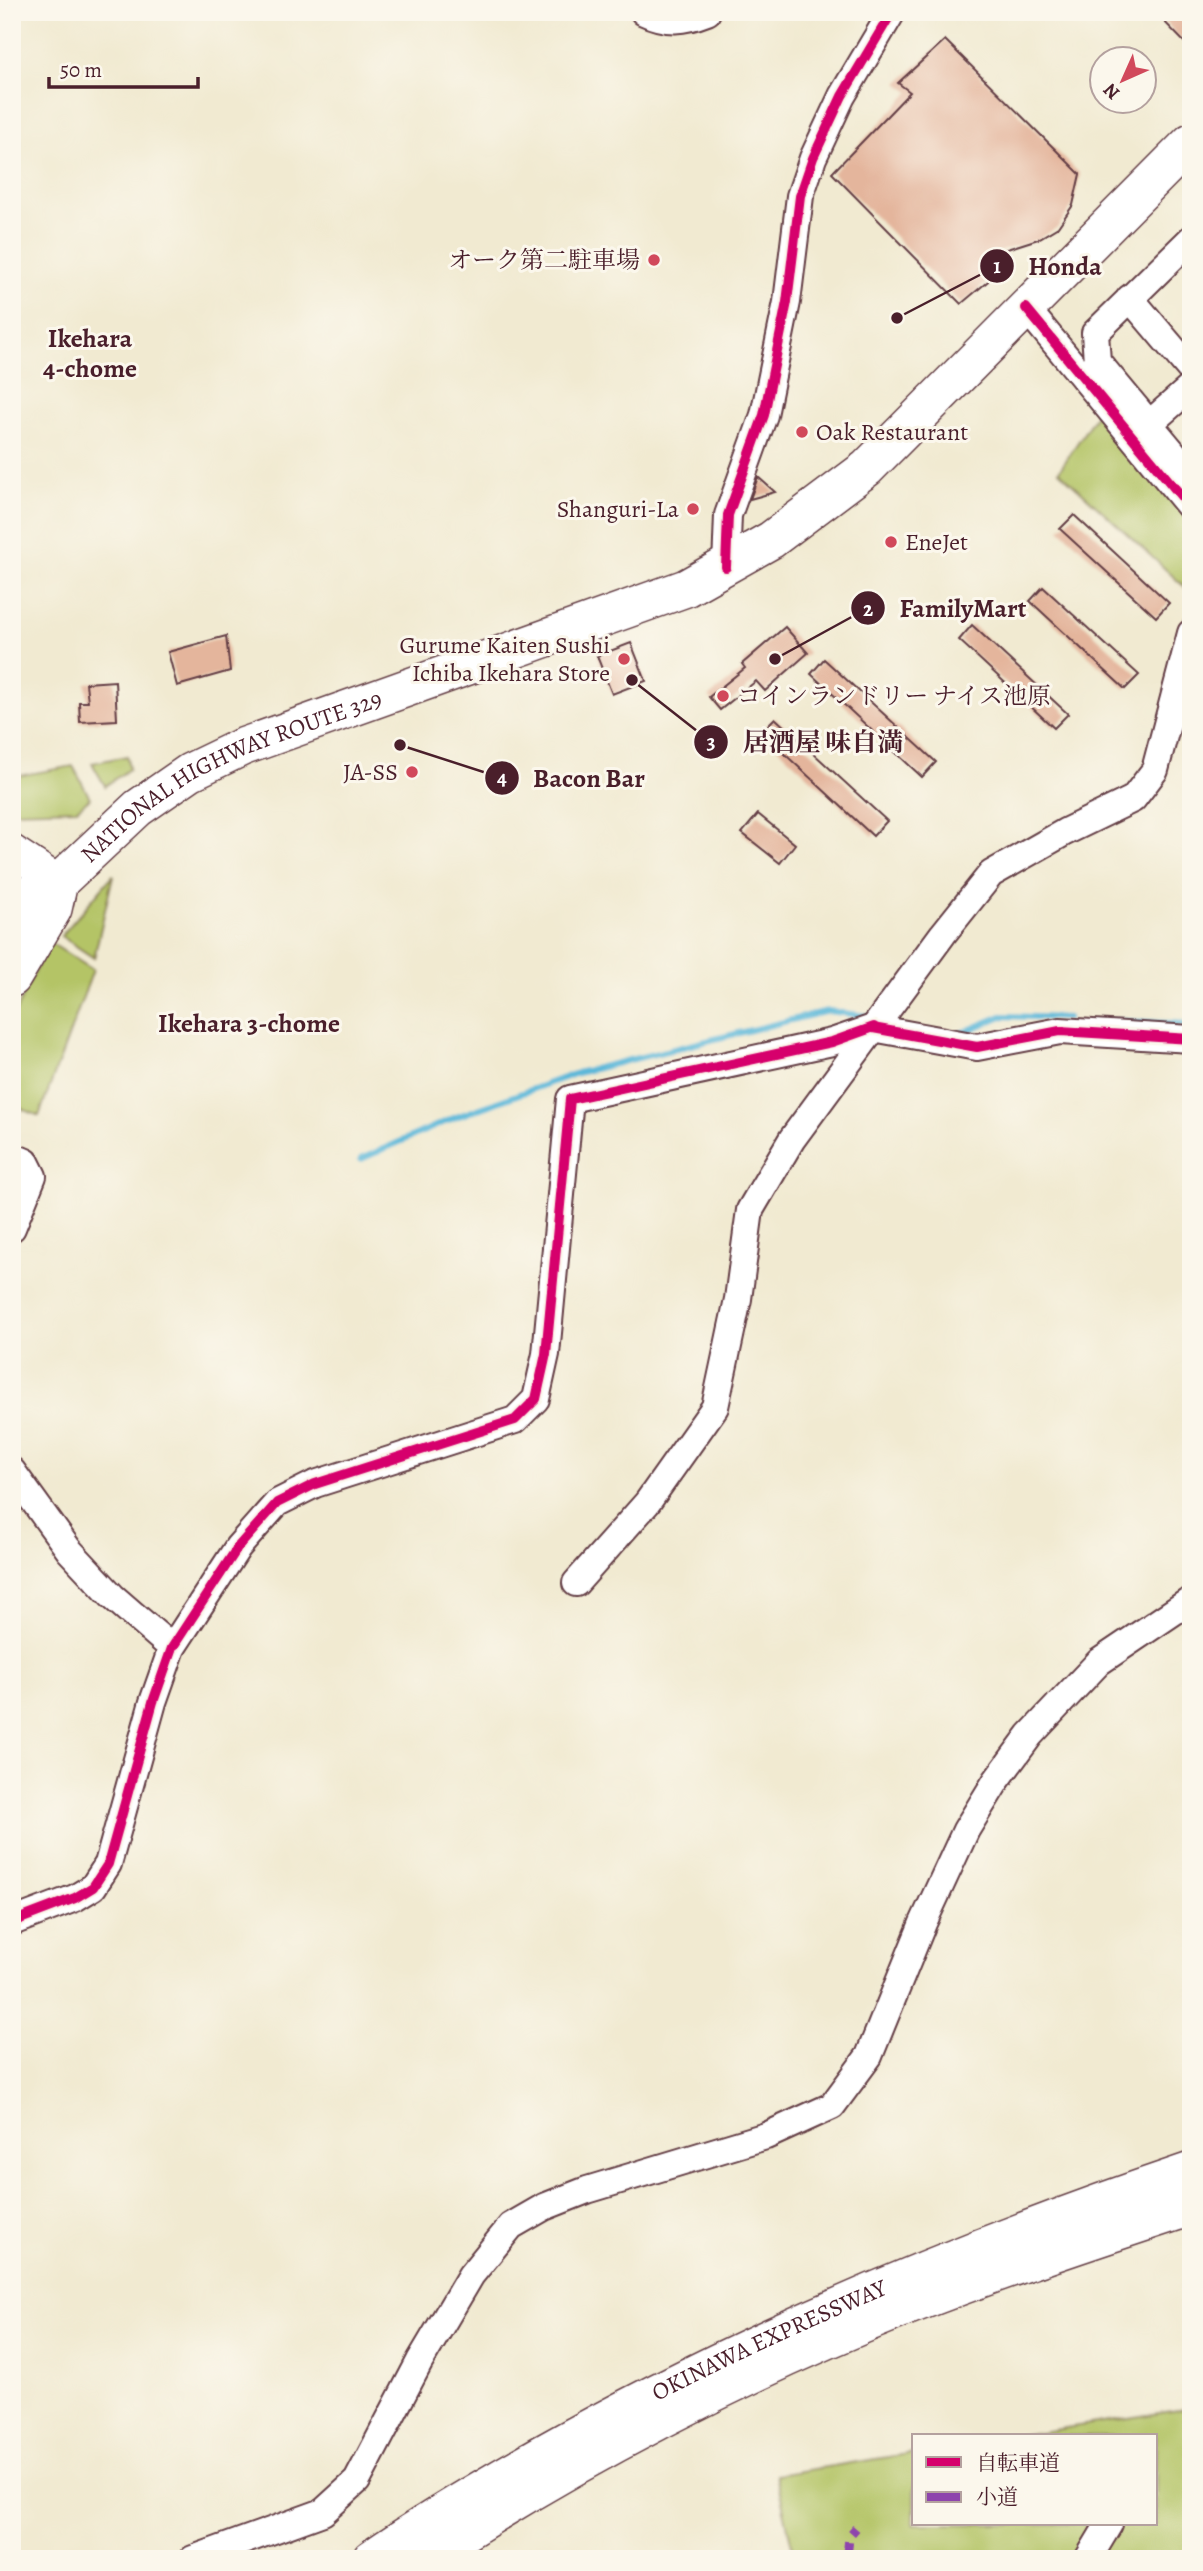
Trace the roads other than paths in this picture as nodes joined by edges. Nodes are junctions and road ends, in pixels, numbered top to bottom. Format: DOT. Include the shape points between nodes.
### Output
graph roads {
  1 [pos="644,12"];
  2 [pos="707,12"];
  3 [pos="881,16"];
  4 [pos="1191,142"];
  5 [pos="1191,240"];
  6 [pos="1130,299"];
  7 [pos="1026,307"];
  8 [pos="1191,370"];
  9 [pos="1191,387"];
  10 [pos="1149,424"];
  11 [pos="1189,493"];
  12 [pos="726,567"];
  13 [pos="1191,633"];
  14 [pos="12,851"];
  15 [pos="59,883"];
  16 [pos="12,919"];
  17 [pos="12,978"];
  18 [pos="879,1021"];
  19 [pos="1191,1039"];
  20 [pos="12,1156"];
  21 [pos="12,1228"];
  22 [pos="12,1471"];
  23 [pos="576,1583"];
  24 [pos="1191,1600"];
  25 [pos="172,1648"];
  26 [pos="12,1922"];
  27 [pos="1191,2171"];
  28 [pos="1191,2207"];
  29 [pos="1108,2526"];
  30 [pos="193,2559"];
  31 [pos="371,2559"];
  32 [pos="423,2559"];
  33 [pos="1088,2559"];
  1 -- 2 [label="street" via="684,21"];
  3 -- 12 [label="street" via="813,158 800,196 785,315 764,415 728,515"];
  4 -- 7 [label="highway, NATIONAL HIGHWAY ROUTE 329"];
  5 -- 6 [label="street"];
  6 -- 8 [label="street"];
  6 -- 10 [label="street" via="1095,333 1097,361"];
  7 -- 11 [label="street"];
  7 -- 12 [label="highway, NATIONAL HIGHWAY ROUTE 329" via="867,468 815,510"];
  9 -- 10 [label="street"];
  10 -- 11 [label="street"];
  12 -- 15 [label="highway, NATIONAL HIGHWAY ROUTE 329" via="686,588 232,752 190,772 138,808"];
  13 -- 18 [label="street" via="1155,770 1133,799 992,874"];
  14 -- 15 [label="main road"];
  15 -- 16 [label="highway, NATIONAL HIGHWAY ROUTE 329" via="31,893"];
  15 -- 17 [label="highway, NATIONAL HIGHWAY ROUTE 329" via="53,909"];
  18 -- 19 [label="street" via="977,1047 1060,1031"];
  18 -- 23 [label="street" via="792,1139 750,1210 738,1299 715,1407 647,1503"];
  18 -- 25 [label="street" via="832,1042 570,1099 546,1354 536,1399 515,1420 315,1484 277,1503 238,1547"];
  20 -- 21 [label="street" via="26,1163 33,1176"];
  22 -- 25 [label="street" via="69,1550 111,1596"];
  24 -- 30 [label="street" via="1099,1662 1030,1735 996,1781 966,1830 923,1923 869,2056 832,2106 766,2136 587,2190 511,2226 471,2275 357,2481 323,2512"];
  25 -- 26 [label="street" via="108,1864 93,1887 75,1898"];
  27 -- 31 [label="highway, OKINAWA EXPRESSWAY" via="1059,2215 758,2340 589,2428 457,2503"];
  28 -- 32 [label="highway, OKINAWA EXPRESSWAY" via="910,2305 770,2367 618,2444 470,2527"];
  29 -- 33 [label="street"];
}
